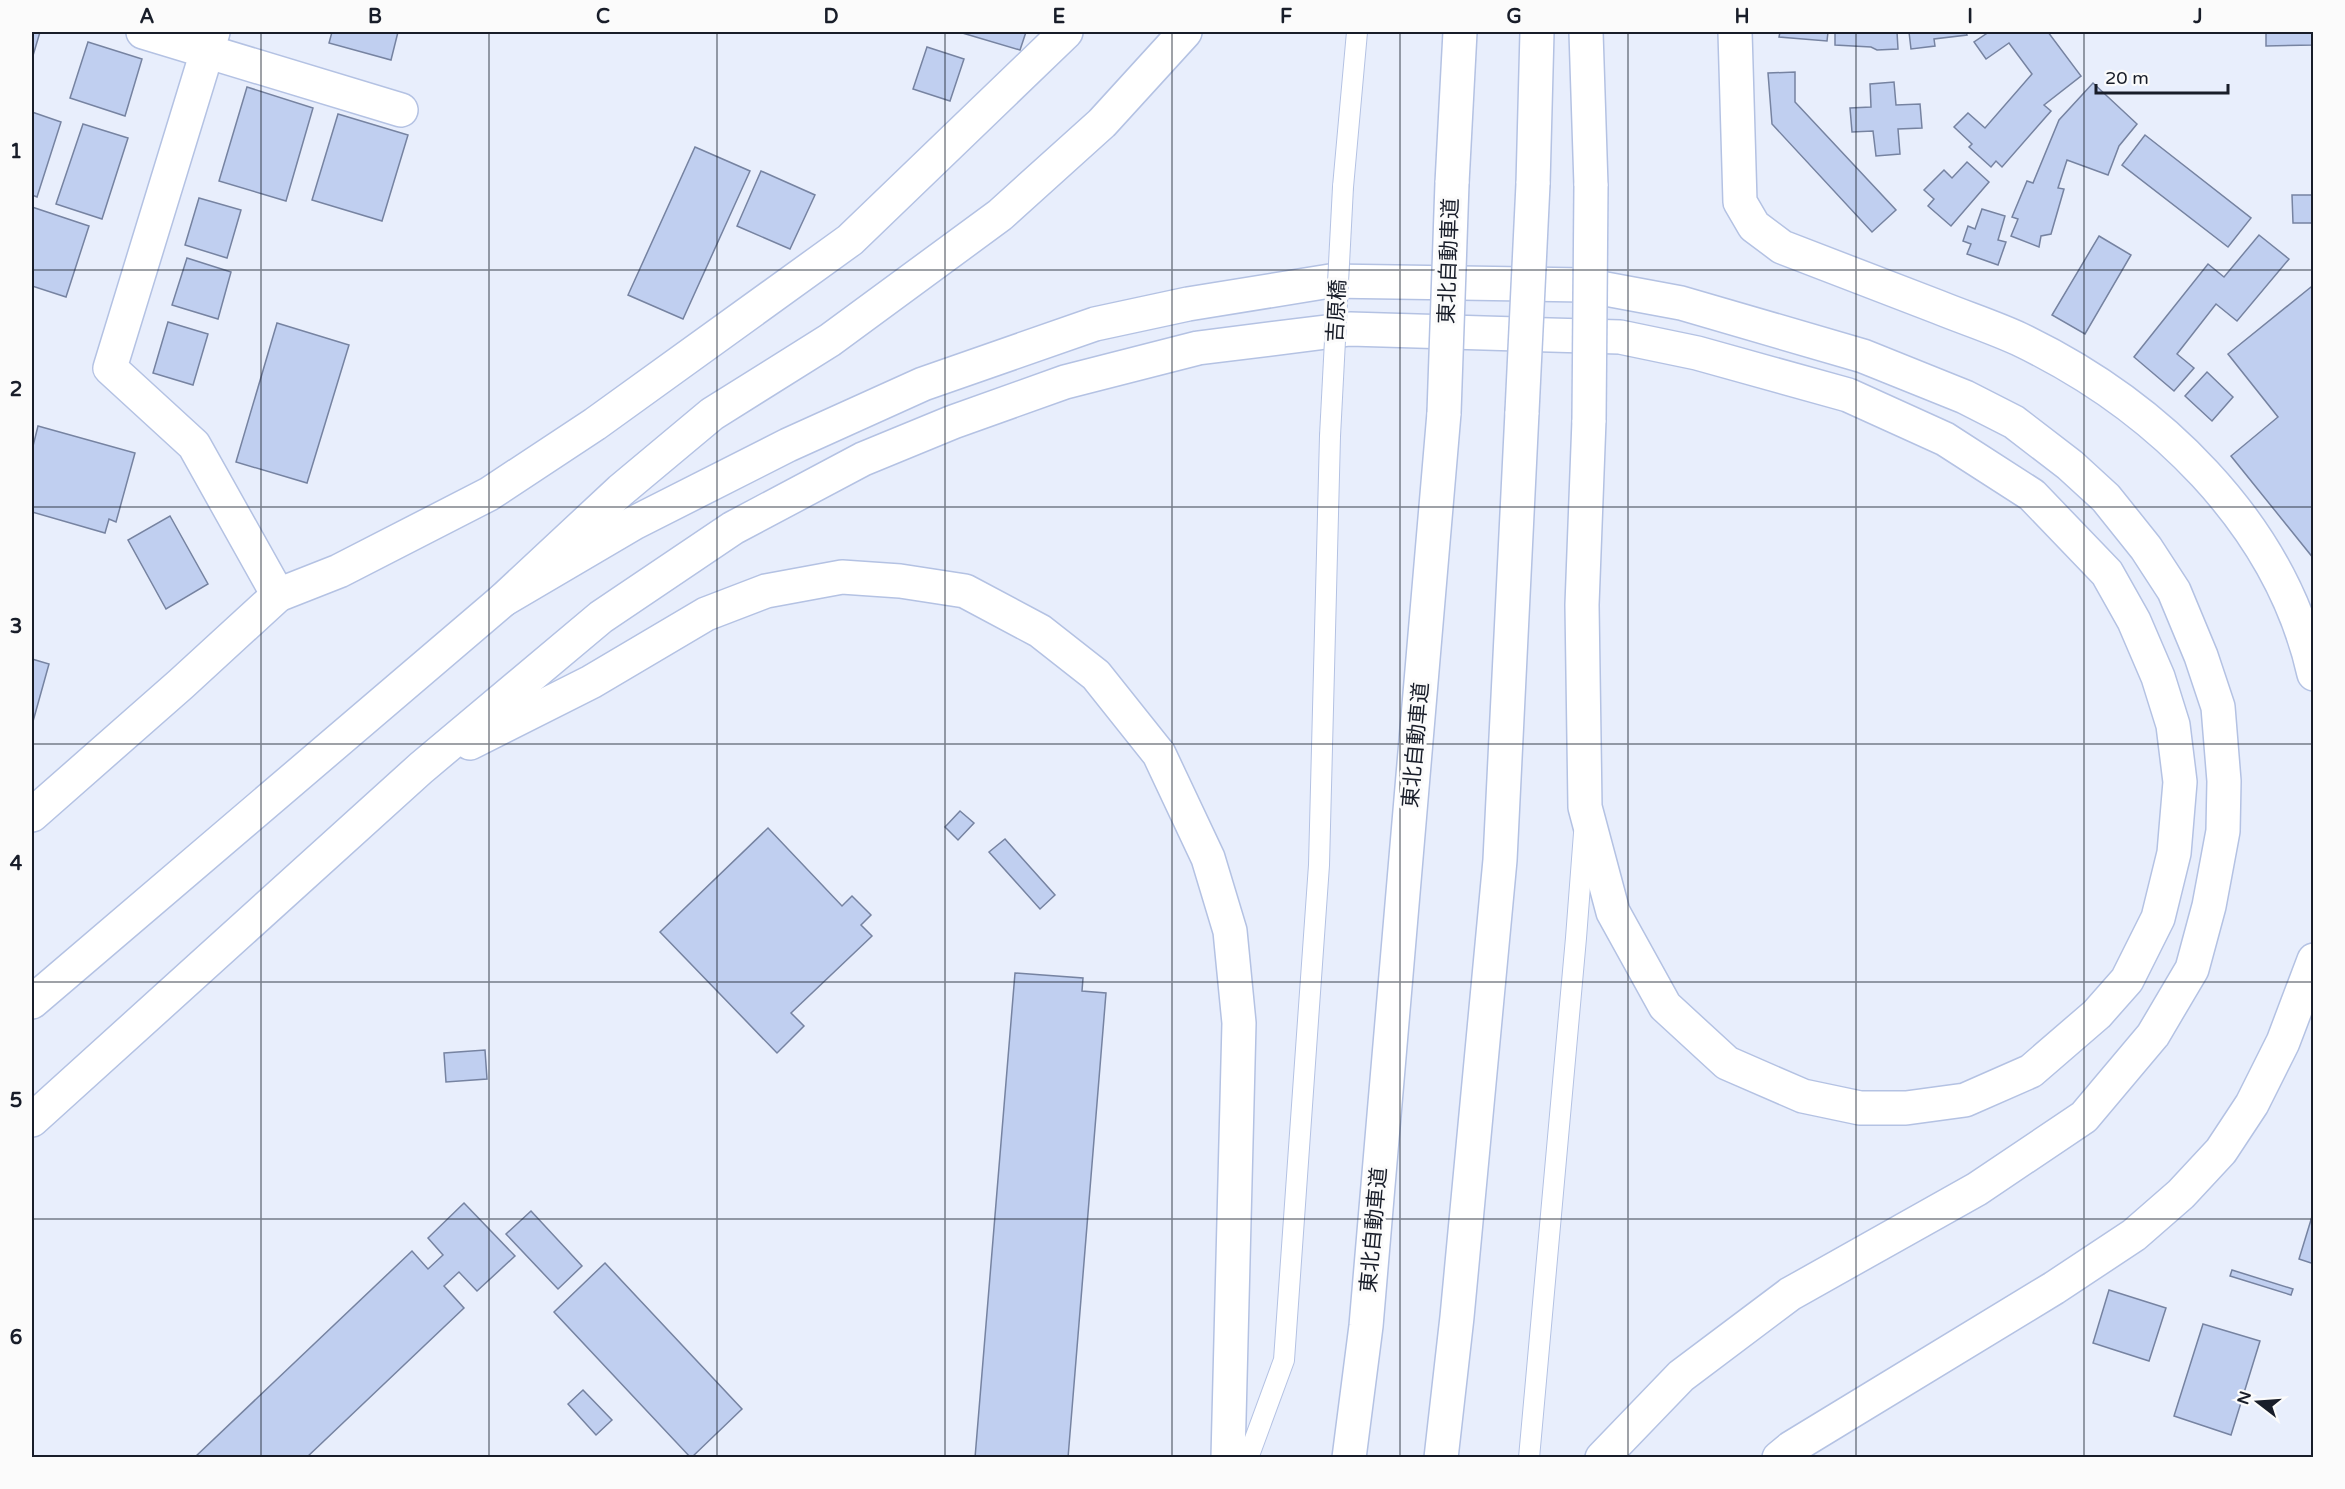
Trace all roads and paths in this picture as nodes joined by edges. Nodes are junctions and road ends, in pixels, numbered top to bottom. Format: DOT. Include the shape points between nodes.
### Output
graph roads {
  1 [pos="144,32"];
  2 [pos="1066,32"];
  3 [pos="1185,32"];
  4 [pos="1357,32"];
  5 [pos="1460,32"];
  6 [pos="1537,32"];
  7 [pos="1586,32"];
  8 [pos="1735,32"];
  9 [pos="210,41"];
  10 [pos="401,110"];
  11 [pos="278,595"];
  12 [pos="503,600"];
  13 [pos="2313,674"];
  14 [pos="421,768"];
  15 [pos="39,799"];
  16 [pos="1586,807"];
  17 [pos="2313,960"];
  18 [pos="32,1002"];
  19 [pos="32,1120"];
  20 [pos="1228,1458"];
  21 [pos="1248,1458"];
  22 [pos="1349,1458"];
  23 [pos="1442,1458"];
  24 [pos="1529,1458"];
  25 [pos="1602,1458"];
  26 [pos="1779,1458"];
  1 -- 9 [label="main road"];
  2 -- 11 [label="main road" via="850,240 595,424 489,495 339,571"];
  3 -- 12 [label="main road" via="1102,123 1000,215 830,340 712,414 621,490"];
  4 -- 21 [label="lane, 吉原橋, bridge" via="1343,187 1330,436 1320,865 1284,1360"];
  5 -- 22 [label="main road, 東北自動車道, bridge" via="1444,413 1365,1326"];
  6 -- 23 [label="main road, bridge" via="1500,860"];
  7 -- 16 [label="main road, bridge" via="1591,186 1589,420 1582,605"];
  8 -- 13 [label="main road" via="1740,202 1754,226 1782,247 2017,338 2130,404 2197,465 2255,535 2288,597"];
  9 -- 10 [label="main road"];
  9 -- 11 [label="main road" via="110,368 194,445"];
  11 -- 15 [label="main road" via="181,684"];
  12 -- 18 [label="main road"];
  12 -- 25 [label="main road" via="634,523 788,445 923,384 1095,324 1188,303 1330,281 1584,285 1681,303 1863,356 1965,397 2014,422 2070,465 2106,498 2174,591 2218,706 2223,831 2192,969 2153,1035 2085,1117 1977,1189 1790,1294 1681,1376"];
  14 -- 16 [label="main road" via="602,616 733,528 863,459 1065,382 1198,348 1350,329 1620,337 1697,352 1848,395 1945,439 2032,495 2107,573 2134,621 2158,677 2173,725 2180,782 2174,853 2158,918 2127,980 2097,1014 2031,1071 1965,1100 1906,1108 1860,1108 1803,1096 1727,1063 1665,1006 1613,912"];
  14 -- 19 [label="main road"];
  14 -- 20 [label="main road" via="591,682 706,614 766,591 842,577 965,591 1040,631 1096,675 1159,754 1208,858 1230,931 1239,1023"];
  16 -- 24 [label="lane"];
  17 -- 26 [label="main road" via="2283,1042 2252,1104 2221,1151 2181,1194 2134,1235 2063,1282"];
}
